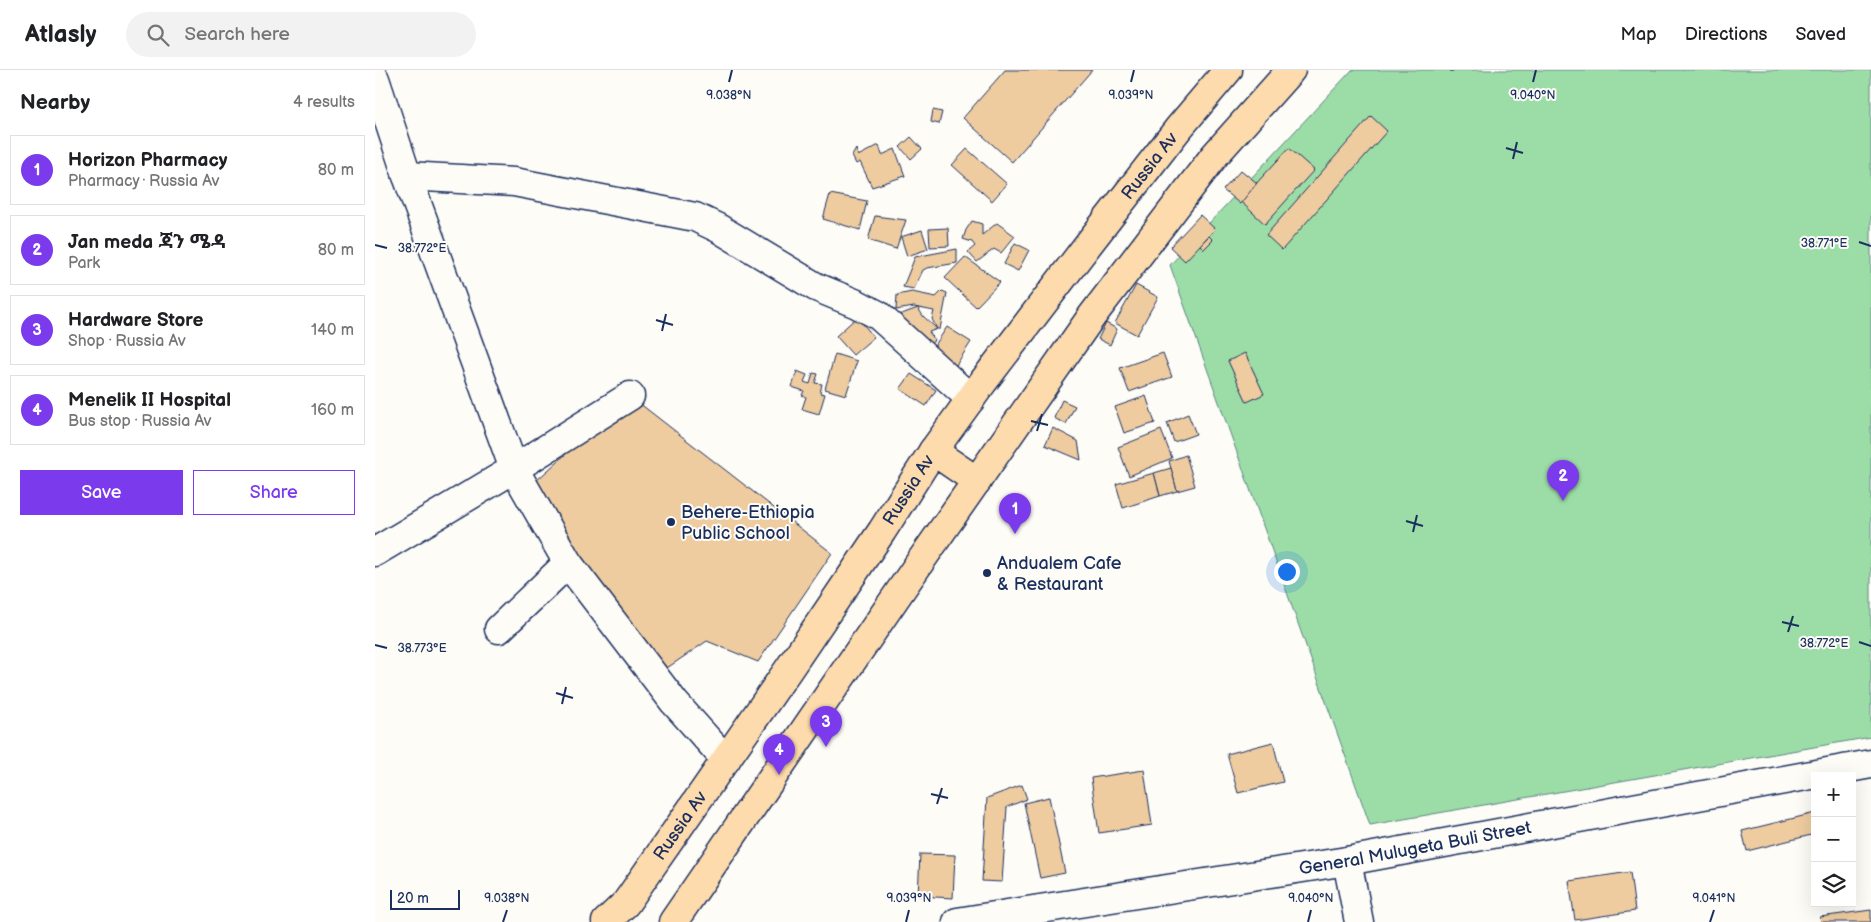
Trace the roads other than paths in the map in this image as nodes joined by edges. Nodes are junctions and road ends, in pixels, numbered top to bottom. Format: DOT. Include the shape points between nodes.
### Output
graph roads {
  1 [pos="1228,70"];
  2 [pos="1291,70"];
  3 [pos="375,79"];
  4 [pos="407,176"];
  5 [pos="630,396"];
  6 [pos="971,399"];
  7 [pos="933,451"];
  8 [pos="514,469"];
  9 [pos="977,481"];
  10 [pos="375,552"];
  11 [pos="568,563"];
  12 [pos="499,629"];
  13 [pos="726,760"];
  14 [pos="1871,764"];
  15 [pos="1347,861"];
  16 [pos="606,922"];
  17 [pos="673,922"];
  18 [pos="957,922"];
  19 [pos="1359,922"];
  1 -- 6 [label="main road, Russia Av" via="1178,129"];
  2 -- 9 [label="main road" via="1215,155 1092,316"];
  3 -- 4 [label="street"];
  4 -- 6 [label="street" via="514,182 695,217 816,287 878,315"];
  4 -- 8 [label="street"];
  5 -- 8 [label="street"];
  6 -- 7 [label="main road, Russia Av"];
  7 -- 9 [label="main road"];
  7 -- 13 [label="main road, Russia Av"];
  8 -- 10 [label="street"];
  8 -- 11 [label="street"];
  9 -- 17 [label="main road"];
  11 -- 12 [label="street"];
  11 -- 13 [label="street" via="674,702"];
  13 -- 16 [label="main road, Russia Av" via="627,903"];
  14 -- 15 [label="street, General Mulugeta Buli Street"];
  15 -- 18 [label="street, General Mulugeta Buli Street"];
  15 -- 19 [label="street"];
}
